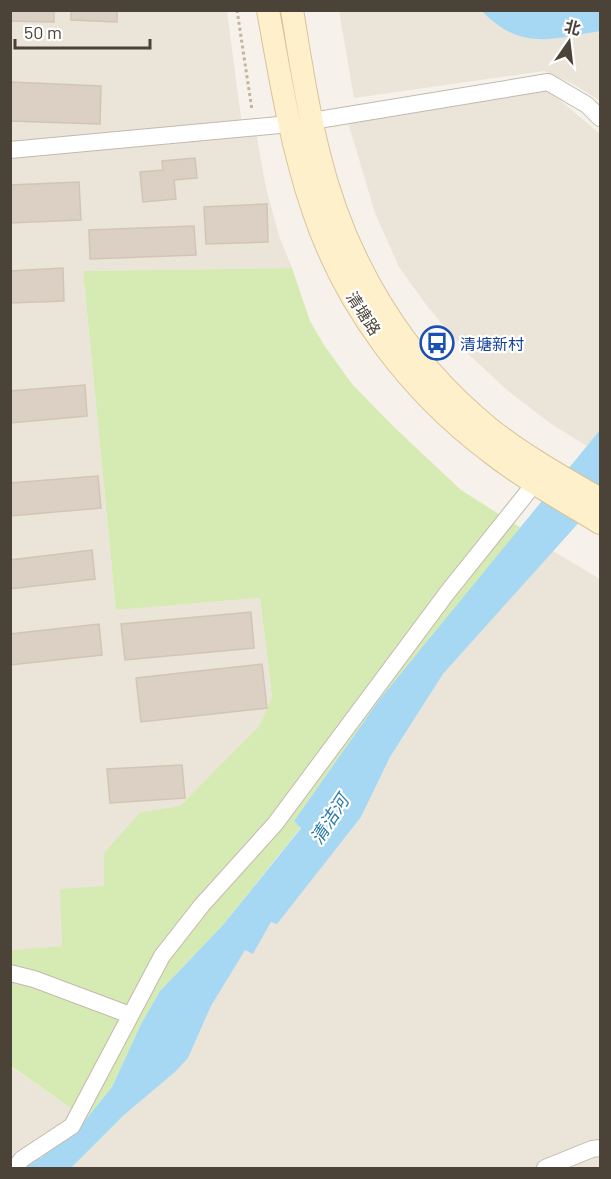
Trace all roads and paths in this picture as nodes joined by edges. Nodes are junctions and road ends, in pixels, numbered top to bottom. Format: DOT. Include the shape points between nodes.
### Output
graph roads {
  1 [pos="237,10"];
  2 [pos="268,10"];
  3 [pos="292,10"];
  4 [pos="600,118"];
  5 [pos="301,122"];
  6 [pos="255,127"];
  7 [pos="10,150"];
  8 [pos="546,482"];
  9 [pos="597,513"];
  10 [pos="10,973"];
  11 [pos="130,1015"];
  12 [pos="600,1148"];
  13 [pos="19,1164"];
  14 [pos="545,1168"];
  1 -- 6 [label="path"];
  2 -- 5 [label="main road, 清塘路"];
  3 -- 5 [label="main road, 清塘路"];
  4 -- 5 [label="street" via="587,105 548,82"];
  5 -- 6 [label="street"];
  5 -- 8 [label="main road, 清塘路" via="307,191 325,243 373,329 447,416 491,453"];
  6 -- 7 [label="street"];
  8 -- 9 [label="main road, 清塘路"];
  8 -- 11 [label="street" via="447,593 275,824 202,905 169,948"];
  10 -- 11 [label="street"];
  11 -- 13 [label="street" via="72,1126"];
  12 -- 14 [label="street"];
}
